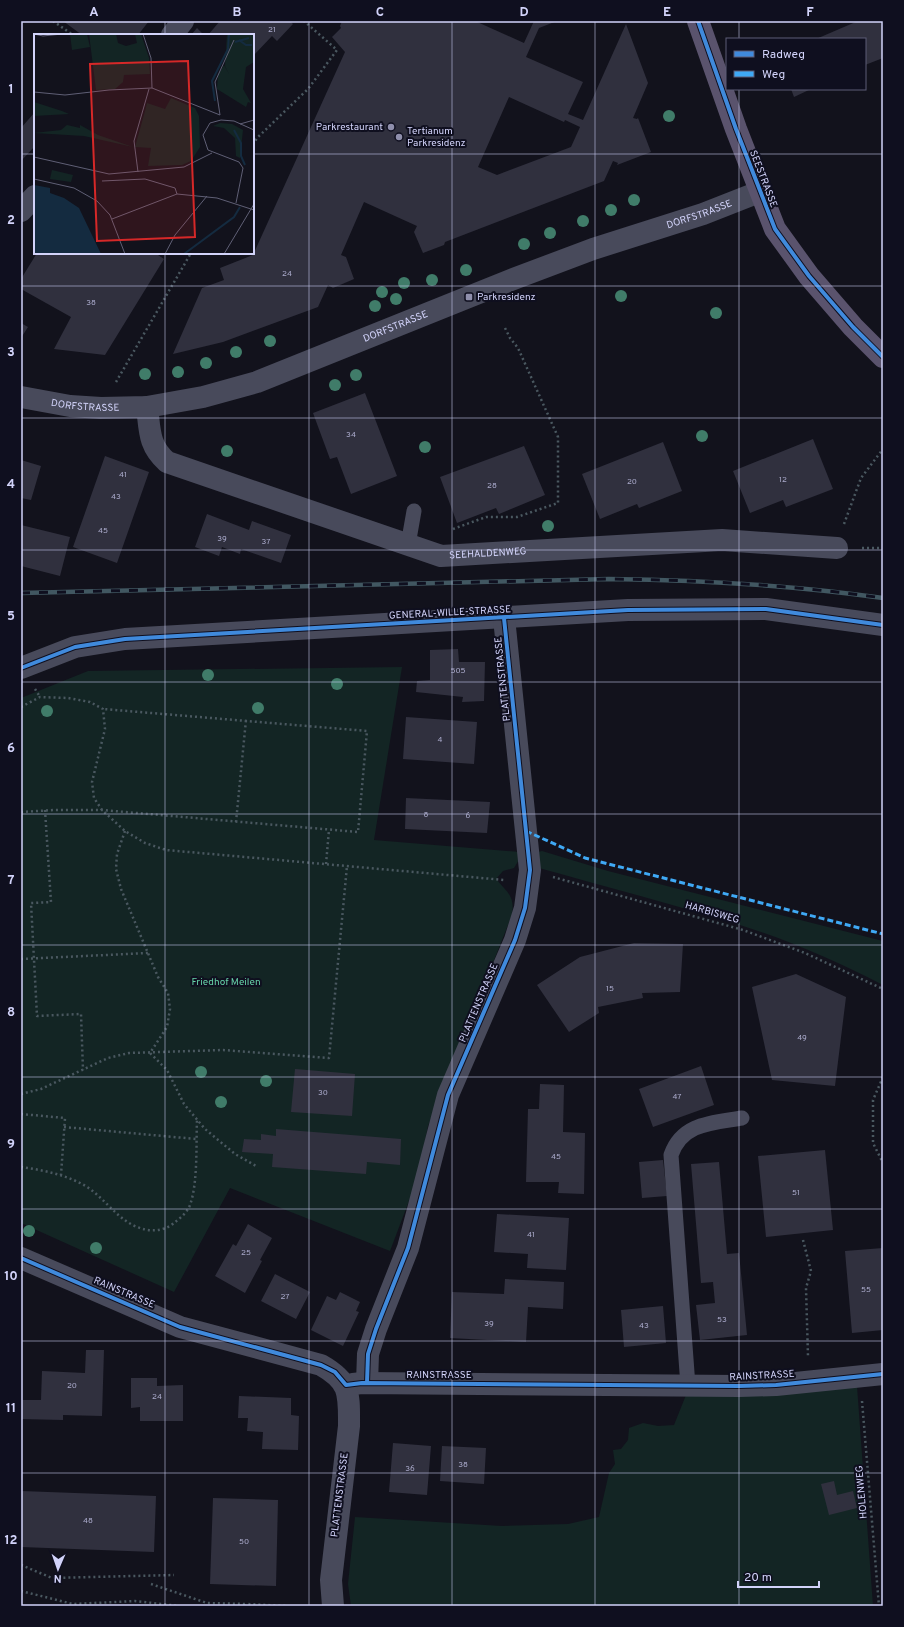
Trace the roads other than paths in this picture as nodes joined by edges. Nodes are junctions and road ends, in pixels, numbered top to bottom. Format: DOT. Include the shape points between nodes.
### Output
graph roads {
  1 [pos="183,21"];
  2 [pos="698,21"];
  3 [pos="173,34"];
  4 [pos="759,192"];
  5 [pos="34,197"];
  6 [pos="21,211"];
  7 [pos="883,357"];
  8 [pos="21,397"];
  9 [pos="146,407"];
  10 [pos="414,511"];
  11 [pos="408,545"];
  12 [pos="837,548"];
  13 [pos="504,618"];
  14 [pos="883,625"];
  15 [pos="21,668"];
  16 [pos="742,1118"];
  17 [pos="21,1258"];
  18 [pos="883,1374"];
  19 [pos="367,1383"];
  20 [pos="346,1385"];
  21 [pos="688,1386"];
  22 [pos="333,1606"];
  1 -- 3 [label="street"];
  2 -- 4 [label="main road, SEESTRASSE"];
  4 -- 7 [label="main road, SEESTRASSE" via="774,228 809,276 852,327"];
  4 -- 9 [label="street, DORFSTRASSE" via="516,278 257,382 203,397"];
  5 -- 6 [label="street"];
  8 -- 9 [label="street, DORFSTRASSE" via="70,406"];
  9 -- 11 [label="street, SEEHALDENWEG" via="152,443 167,462"];
  10 -- 11 [label="lane"];
  11 -- 12 [label="street, SEEHALDENWEG" via="440,556 722,540"];
  13 -- 14 [label="street, GENERAL-WILLE-STRASSE" via="628,610 766,609"];
  13 -- 15 [label="street, GENERAL-WILLE-STRASSE" via="125,639 74,647"];
  13 -- 19 [label="street, PLATTENSTRASSE" via="529,876 525,908 515,940 448,1095 408,1248 368,1354"];
  16 -- 21 [label="lane" via="694,1128 682,1135 674,1145 671,1155"];
  17 -- 20 [label="street, RAINSTRASSE" via="180,1327 321,1365 335,1372"];
  18 -- 21 [label="street, RAINSTRASSE" via="776,1384"];
  19 -- 20 [label="street, RAINSTRASSE"];
  19 -- 21 [label="street, RAINSTRASSE"];
  20 -- 22 [label="street, PLATTENSTRASSE" via="349,1426 331,1580"];
}
